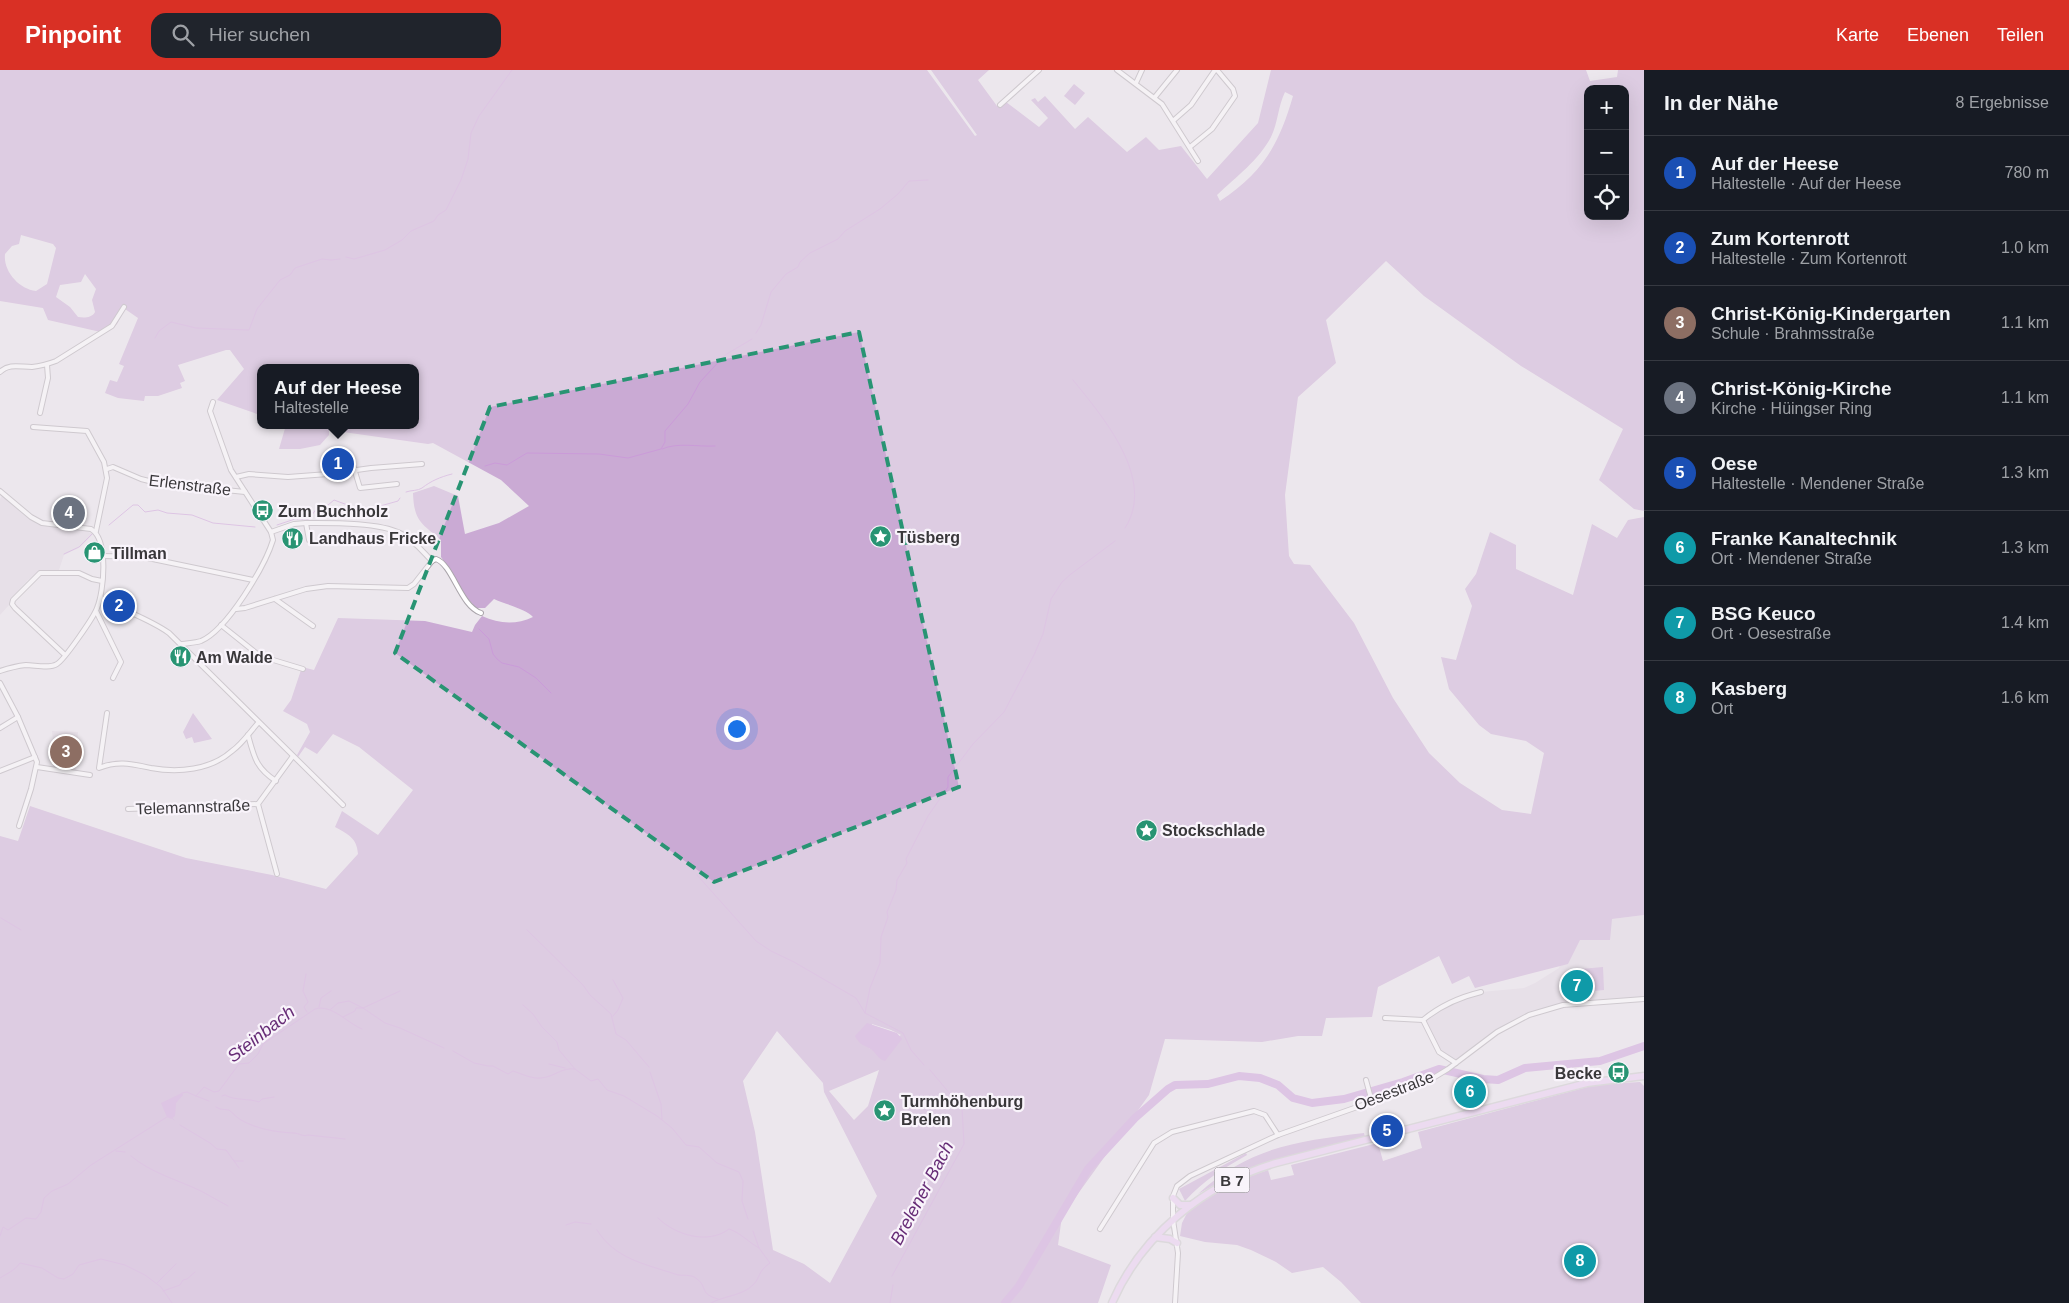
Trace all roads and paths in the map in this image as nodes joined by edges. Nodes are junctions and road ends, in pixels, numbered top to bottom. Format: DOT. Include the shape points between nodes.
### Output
graph roads {
  1 [pos="1039,70"];
  2 [pos="1118,70"];
  3 [pos="1142,70"];
  4 [pos="1177,70"];
  5 [pos="1216,70"];
  6 [pos="1136,83"];
  7 [pos="1155,97"];
  8 [pos="1000,104"];
  9 [pos="1174,120"];
  10 [pos="1190,147"];
  11 [pos="1198,161"];
  12 [pos="124,307"];
  13 [pos="47,365"];
  14 [pos="0,372"];
  15 [pos="213,402"];
  16 [pos="40,413"];
  17 [pos="33,427"];
  18 [pos="422,464"];
  19 [pos="106,469"];
  20 [pos="355,471"];
  21 [pos="328,474"];
  22 [pos="236,477"];
  23 [pos="397,484"];
  24 [pos="0,491"];
  25 [pos="246,492"];
  26 [pos="306,523"];
  27 [pos="96,532"];
  28 [pos="271,532"];
  29 [pos="309,540"];
  30 [pos="103,556"];
  31 [pos="432,561"];
  32 [pos="253,580"];
  33 [pos="102,581"];
  34 [pos="100,598"];
  35 [pos="275,598"];
  36 [pos="236,609"];
  37 [pos="96,611"];
  38 [pos="481,613"];
  39 [pos="221,625"];
  40 [pos="313,626"];
  41 [pos="182,644"];
  42 [pos="65,655"];
  43 [pos="303,669"];
  44 [pos="0,671"];
  45 [pos="113,678"];
  46 [pos="0,683"];
  47 [pos="107,712"];
  48 [pos="18,717"];
  49 [pos="258,723"];
  50 [pos="0,728"];
  51 [pos="248,735"];
  52 [pos="293,756"];
  53 [pos="35,757"];
  54 [pos="37,767"];
  55 [pos="0,771"];
  56 [pos="90,775"];
  57 [pos="276,781"];
  58 [pos="258,804"];
  59 [pos="343,805"];
  60 [pos="128,809"];
  61 [pos="19,826"];
  62 [pos="277,874"];
  63 [pos="1482,992"];
  64 [pos="1644,999"];
  65 [pos="1385,1018"];
  66 [pos="1423,1020"];
  67 [pos="1456,1063"];
  68 [pos="1644,1076"];
  69 [pos="1366,1080"];
  70 [pos="1372,1102"];
  71 [pos="1278,1135"];
  72 [pos="1173,1198"];
  73 [pos="1192,1205"];
  74 [pos="1173,1220"];
  75 [pos="1100,1229"];
  76 [pos="1155,1237"];
  77 [pos="1177,1243"];
  78 [pos="1112,1303"];
  79 [pos="1175,1303"];
  1 -- 8 [label="street"];
  2 -- 6 [label="street"];
  3 -- 6 [label="street"];
  4 -- 7 [label="street"];
  5 -- 9 [label="street" via="1191,105"];
  5 -- 10 [label="street" via="1235,93 1212,129"];
  6 -- 7 [label="street"];
  7 -- 9 [label="street"];
  9 -- 10 [label="street"];
  10 -- 11 [label="street"];
  12 -- 13 [label="street" via="112,326"];
  13 -- 14 [label="street" via="9,366"];
  13 -- 16 [label="street" via="48,378"];
  15 -- 22 [label="street" via="210,411"];
  17 -- 19 [label="street" via="87,431"];
  18 -- 20 [label="street"];
  19 -- 25 [label="street, Erlenstraße" via="114,467 141,480 157,483"];
  19 -- 27 [label="street" via="108,478"];
  20 -- 21 [label="street"];
  20 -- 21 [label="street" via="353,465 329,467"];
  20 -- 23 [label="street" via="360,488"];
  21 -- 22 [label="street" via="288,477 249,474"];
  22 -- 25 [label="street"];
  24 -- 27 [label="street" via="42,523 91,528"];
  25 -- 28 [label="street"];
  26 -- 28 [label="street"];
  26 -- 29 [label="street"];
  26 -- 31 [label="street" via="385,528 399,532 411,539"];
  27 -- 30 [label="street"];
  28 -- 32 [label="street" via="272,542"];
  30 -- 32 [label="street" via="143,557"];
  30 -- 33 [label="street"];
  31 -- 35 [label="street" via="408,588 328,586 306,588"];
  31 -- 38 [label="street" via="440,560 444,564 456,587"];
  32 -- 36 [label="street"];
  33 -- 34 [label="street"];
  33 -- 42 [label="street" via="78,573 40,573 12,600 15,608"];
  34 -- 37 [label="street"];
  34 -- 41 [label="street" via="154,622"];
  35 -- 36 [label="street"];
  35 -- 40 [label="street"];
  36 -- 39 [label="street"];
  37 -- 42 [label="street"];
  37 -- 45 [label="street" via="121,662"];
  39 -- 41 [label="street" via="201,641"];
  39 -- 43 [label="street" via="260,656"];
  41 -- 49 [label="street"];
  42 -- 44 [label="street" via="57,664 26,665"];
  46 -- 48 [label="street"];
  47 -- 51 [label="street" via="99,768 121,762 174,770 201,766 217,762"];
  48 -- 50 [label="street"];
  48 -- 53 [label="street"];
  49 -- 51 [label="street"];
  49 -- 52 [label="street"];
  51 -- 57 [label="street" via="260,769"];
  52 -- 57 [label="street"];
  52 -- 59 [label="street"];
  53 -- 54 [label="street"];
  53 -- 55 [label="street"];
  54 -- 56 [label="street"];
  54 -- 61 [label="street"];
  57 -- 58 [label="street"];
  58 -- 60 [label="street, Telemannstraße"];
  58 -- 62 [label="street"];
  63 -- 66 [label="street" via="1435,1010"];
  64 -- 67 [label="street, Oesestraße" via="1563,1004 1529,1015 1497,1032"];
  65 -- 66 [label="street"];
  66 -- 67 [label="street" via="1439,1052"];
  67 -- 70 [label="street, Oesestraße" via="1424,1083"];
  68 -- 73 [label="main road, B 7" via="1587,1083 1276,1163 1220,1185"];
  69 -- 70 [label="street"];
  70 -- 71 [label="street, Oesestraße"];
  71 -- 72 [label="street, Oesestraße" via="1190,1176 1177,1186"];
  71 -- 75 [label="street" via="1265,1115 1254,1111 1172,1132 1154,1143"];
  72 -- 73 [label="main road" via="1180,1205"];
  72 -- 74 [label="street"];
  73 -- 74 [label="main road, B 7"];
  74 -- 76 [label="main road, B 7"];
  74 -- 77 [label="street"];
  76 -- 77 [label="main road"];
  76 -- 78 [label="main road, B 7" via="1129,1270"];
  77 -- 79 [label="street"];
}
